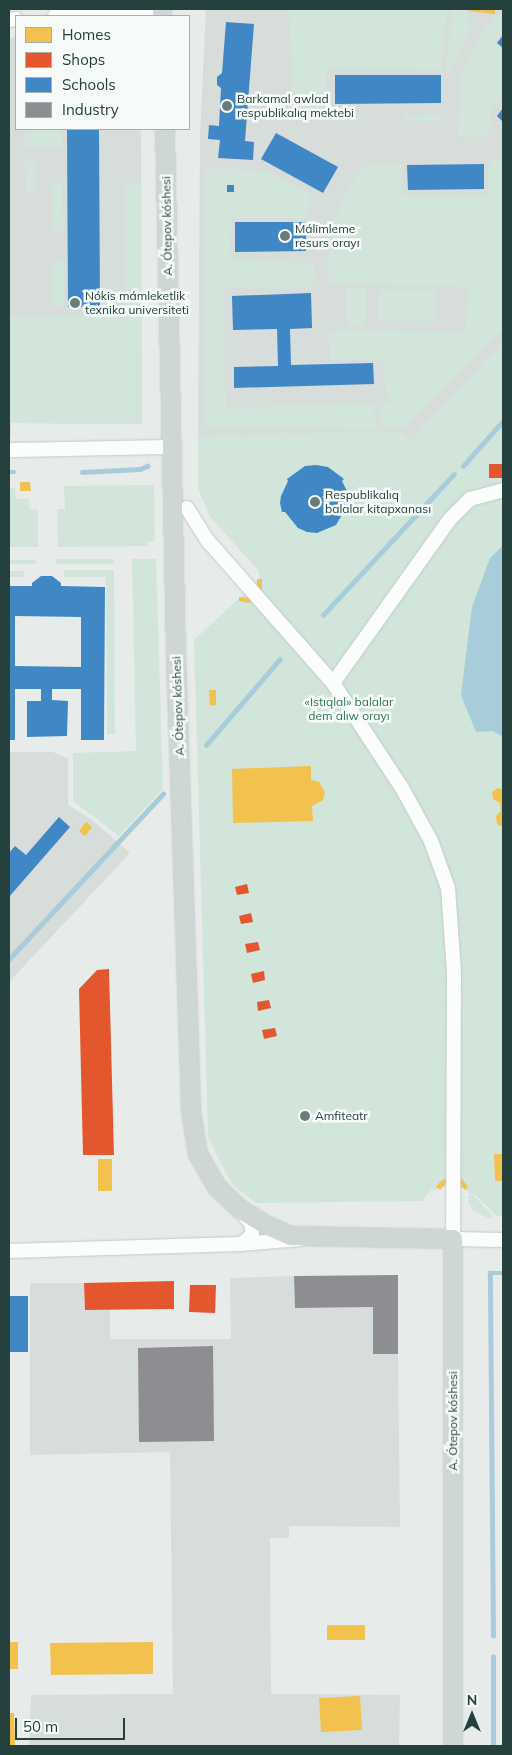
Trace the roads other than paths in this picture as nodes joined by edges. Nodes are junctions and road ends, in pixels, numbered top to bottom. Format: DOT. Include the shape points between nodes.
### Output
graph roads {
  1 [pos="150,9"];
  2 [pos="69,15"];
  3 [pos="165,130"];
  4 [pos="172,448"];
  5 [pos="9,450"];
  6 [pos="503,490"];
  7 [pos="187,508"];
  8 [pos="333,683"];
  9 [pos="240,1209"];
  10 [pos="310,1237"];
  11 [pos="453,1239"];
  12 [pos="503,1240"];
  13 [pos="241,1244"];
  14 [pos="9,1251"];
  15 [pos="453,1746"];
  1 -- 2 [label="street"];
  3 -- 4 [label="main road, A. Ótepov kóshesi"];
  4 -- 5 [label="street"];
  4 -- 9 [label="main road, A. Ótepov kóshesi" via="191,1111 198,1154 217,1187"];
  6 -- 8 [label="street" via="470,499 450,519"];
  7 -- 8 [label="street" via="208,541"];
  8 -- 11 [label="street" via="402,788 431,841 448,888 454,972"];
  9 -- 10 [label="main road, A. Ótepov kóshesi" via="291,1236"];
  9 -- 13 [label="street" via="252,1225 248,1239"];
  10 -- 11 [label="main road"];
  10 -- 13 [label="street"];
  11 -- 12 [label="street"];
  11 -- 15 [label="main road, A. Ótepov kóshesi"];
  13 -- 14 [label="street"];
}
